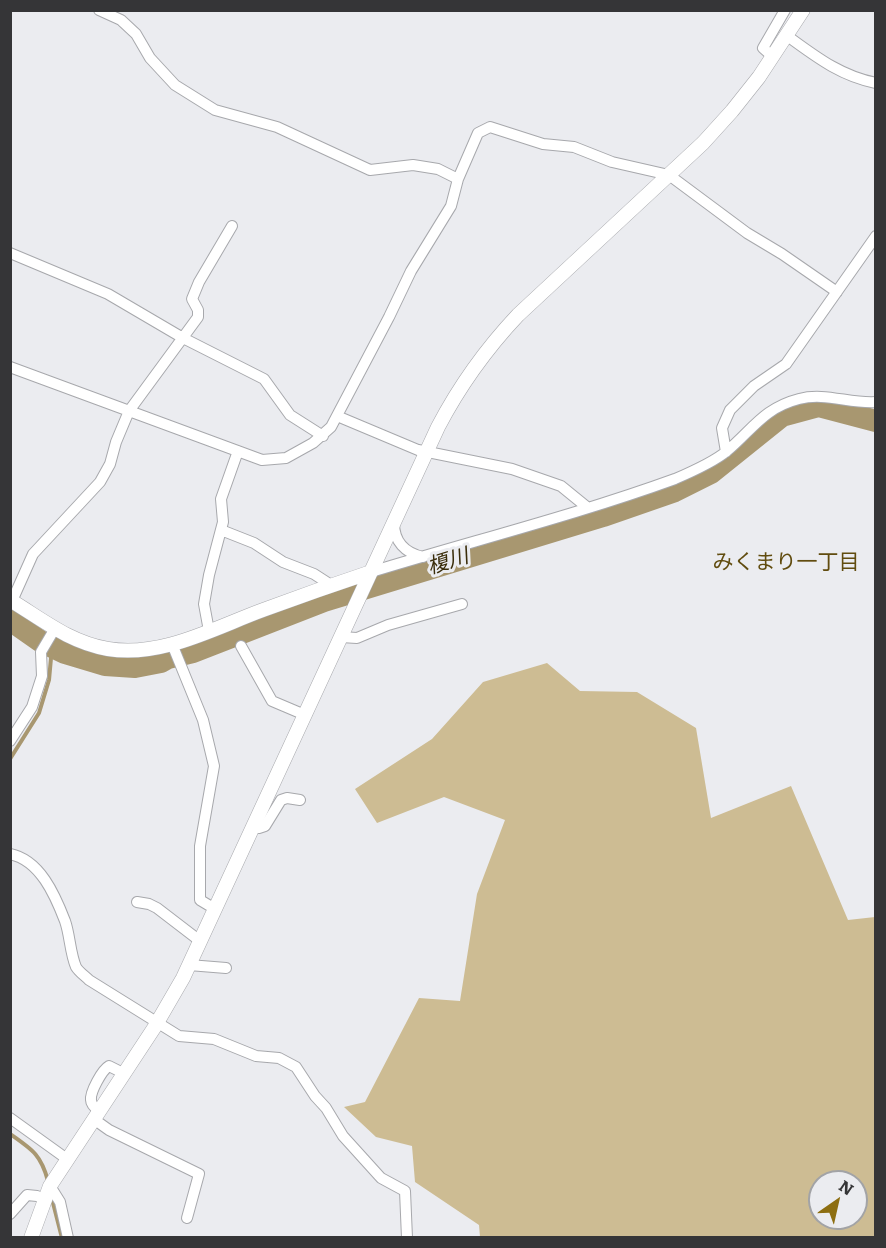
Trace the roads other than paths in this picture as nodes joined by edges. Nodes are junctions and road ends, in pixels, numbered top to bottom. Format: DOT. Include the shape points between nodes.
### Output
graph roads {
  1 [pos="99,10"];
  2 [pos="785,10"];
  3 [pos="803,10"];
  4 [pos="786,35"];
  5 [pos="772,56"];
  6 [pos="876,83"];
  7 [pos="669,175"];
  8 [pos="458,179"];
  9 [pos="232,225"];
  10 [pos="876,236"];
  11 [pos="10,253"];
  12 [pos="837,292"];
  13 [pos="183,338"];
  14 [pos="10,368"];
  15 [pos="876,402"];
  16 [pos="129,411"];
  17 [pos="337,416"];
  18 [pos="323,436"];
  19 [pos="238,451"];
  20 [pos="427,452"];
  21 [pos="726,452"];
  22 [pos="588,508"];
  23 [pos="394,522"];
  24 [pos="221,530"];
  25 [pos="423,557"];
  26 [pos="369,576"];
  27 [pos="331,585"];
  28 [pos="11,601"];
  29 [pos="462,604"];
  30 [pos="54,630"];
  31 [pos="209,631"];
  32 [pos="341,637"];
  33 [pos="172,644"];
  34 [pos="241,646"];
  35 [pos="305,715"];
  36 [pos="10,741"];
  37 [pos="300,800"];
  38 [pos="254,826"];
  39 [pos="10,854"];
  40 [pos="137,902"];
  41 [pos="215,909"];
  42 [pos="200,942"];
  43 [pos="189,965"];
  44 [pos="226,968"];
  45 [pos="158,1023"];
  46 [pos="125,1074"];
  47 [pos="97,1116"];
  48 [pos="10,1118"];
  49 [pos="67,1159"];
  50 [pos="47,1193"];
  51 [pos="10,1214"];
  52 [pos="187,1218"];
  53 [pos="31,1238"];
  54 [pos="68,1238"];
  55 [pos="407,1238"];
  1 -- 8 [label="street" via="121,20 136,34 150,58 175,85 215,110 277,127 369,170 413,165 438,169"];
  2 -- 5 [label="street" via="763,48"];
  3 -- 4 [label="street"];
  4 -- 5 [label="street"];
  4 -- 6 [label="street" via="827,65"];
  5 -- 7 [label="street" via="732,111"];
  7 -- 8 [label="street" via="490,128 478,133"];
  7 -- 12 [label="street" via="747,233"];
  7 -- 20 [label="street" via="499,335 465,379"];
  8 -- 17 [label="street" via="451,206 411,271"];
  9 -- 13 [label="street" via="199,282 192,299 198,316"];
  10 -- 12 [label="street"];
  11 -- 13 [label="street" via="108,294"];
  12 -- 21 [label="street" via="786,364 754,386 730,410 722,428"];
  13 -- 16 [label="street"];
  13 -- 18 [label="street" via="264,379 290,415"];
  14 -- 16 [label="street"];
  15 -- 21 [label="street" via="825,396 780,405 760,417"];
  16 -- 19 [label="street"];
  16 -- 28 [label="street" via="100,482 33,554"];
  17 -- 18 [label="street"];
  17 -- 20 [label="street"];
  18 -- 19 [label="street" via="286,458 262,460"];
  19 -- 24 [label="street" via="221,499"];
  20 -- 22 [label="street" via="512,469 561,486"];
  20 -- 23 [label="street"];
  21 -- 22 [label="street" via="677,478"];
  22 -- 25 [label="street"];
  23 -- 25 [label="street" via="401,546"];
  23 -- 26 [label="street"];
  24 -- 27 [label="street" via="254,543"];
  24 -- 31 [label="street" via="204,604"];
  25 -- 26 [label="street"];
  26 -- 27 [label="street"];
  26 -- 32 [label="street"];
  27 -- 31 [label="street"];
  28 -- 30 [label="street"];
  29 -- 32 [label="street" via="357,638"];
  30 -- 33 [label="street" via="108,649 140,651"];
  30 -- 36 [label="street" via="40,652 42,676 32,707"];
  31 -- 33 [label="street"];
  32 -- 35 [label="street"];
  33 -- 41 [label="street" via="203,720 214,766 200,846 200,900"];
  34 -- 35 [label="street" via="272,701"];
  35 -- 38 [label="street"];
  37 -- 38 [label="street" via="281,800 265,826"];
  38 -- 41 [label="street"];
  39 -- 45 [label="street" via="34,866 47,882 65,921 77,968 89,980"];
  40 -- 42 [label="street" via="157,908"];
  41 -- 42 [label="street"];
  42 -- 43 [label="street"];
  43 -- 44 [label="street"];
  43 -- 45 [label="street"];
  45 -- 46 [label="street"];
  45 -- 55 [label="street" via="179,1036 214,1039 255,1056 279,1058 296,1067 343,1136 381,1178 405,1191"];
  46 -- 47 [label="street"];
  46 -- 47 [label="street" via="109,1066 103,1070 90,1098"];
  47 -- 49 [label="street"];
  47 -- 52 [label="street" via="110,1130 199,1174"];
  48 -- 49 [label="street"];
  49 -- 50 [label="street"];
  50 -- 51 [label="street" via="27,1196"];
  50 -- 53 [label="street"];
  50 -- 54 [label="street" via="60,1202"];
}
